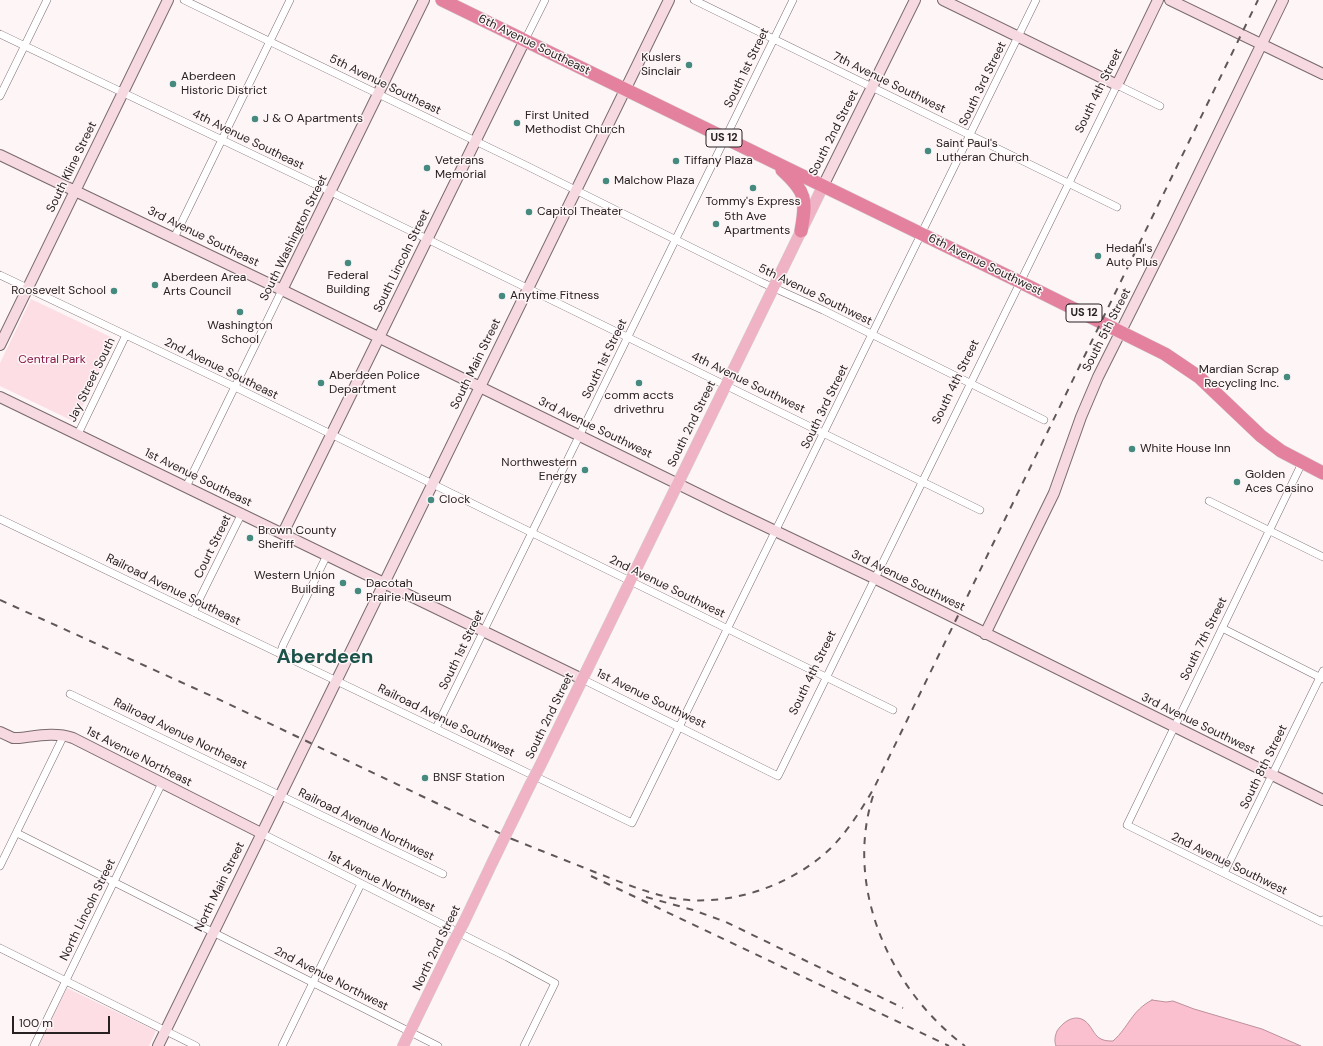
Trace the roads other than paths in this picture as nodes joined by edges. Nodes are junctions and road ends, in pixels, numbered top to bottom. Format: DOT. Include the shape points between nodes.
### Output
graph roads {
  1 [pos="47,0"];
  2 [pos="168,0"];
  3 [pos="184,0"];
  4 [pos="290,0"];
  5 [pos="424,0"];
  6 [pos="442,0"];
  7 [pos="545,0"];
  8 [pos="669,0"];
  9 [pos="694,0"];
  10 [pos="793,0"];
  11 [pos="915,0"];
  12 [pos="944,0"];
  13 [pos="1036,0"];
  14 [pos="1158,0"];
  15 [pos="1170,0"];
  16 [pos="1283,0"];
  17 [pos="0,34"];
  18 [pos="1019,36"];
  19 [pos="774,39"];
  20 [pos="525,40"];
  21 [pos="269,41"];
  22 [pos="1262,44"];
  23 [pos="24,46"];
  24 [pos="1323,74"];
  25 [pos="1117,84"];
  26 [pos="872,87"];
  27 [pos="626,90"];
  28 [pos="123,92"];
  29 [pos="379,94"];
  30 [pos="0,96"];
  31 [pos="1160,106"];
  32 [pos="970,135"];
  33 [pos="726,138"];
  34 [pos="222,139"];
  35 [pos="476,141"];
  36 [pos="0,155"];
  37 [pos="773,162"];
  38 [pos="1068,183"];
  39 [pos="822,186"];
  40 [pos="75,190"];
  41 [pos="576,190"];
  42 [pos="331,192"];
  43 [pos="1118,207"];
  44 [pos="801,231"];
  45 [pos="921,234"];
  46 [pos="174,238"];
  47 [pos="675,239"];
  48 [pos="428,240"];
  49 [pos="0,276"];
  50 [pos="1020,282"];
  51 [pos="774,287"];
  52 [pos="528,288"];
  53 [pos="27,289"];
  54 [pos="282,290"];
  55 [pos="1120,331"];
  56 [pos="126,335"];
  57 [pos="872,335"];
  58 [pos="379,337"];
  59 [pos="628,337"];
  60 [pos="0,344"];
  61 [pos="970,383"];
  62 [pos="726,384"];
  63 [pos="480,386"];
  64 [pos="235,387"];
  65 [pos="0,397"];
  66 [pos="1044,420"];
  67 [pos="824,432"];
  68 [pos="78,434"];
  69 [pos="332,435"];
  70 [pos="579,436"];
  71 [pos="1302,463"];
  72 [pos="1323,473"];
  73 [pos="922,481"];
  74 [pos="432,484"];
  75 [pos="677,484"];
  76 [pos="186,487"];
  77 [pos="1209,501"];
  78 [pos="980,510"];
  79 [pos="242,514"];
  80 [pos="0,519"];
  81 [pos="1270,530"];
  82 [pos="776,531"];
  83 [pos="532,533"];
  84 [pos="283,534"];
  85 [pos="327,555"];
  86 [pos="1323,557"];
  87 [pos="874,578"];
  88 [pos="630,581"];
  89 [pos="384,582"];
  90 [pos="193,612"];
  91 [pos="1222,628"];
  92 [pos="728,629"];
  93 [pos="484,631"];
  94 [pos="986,634"];
  95 [pos="280,654"];
  96 [pos="1322,676"];
  97 [pos="826,677"];
  98 [pos="582,679"];
  99 [pos="336,680"];
  100 [pos="70,694"];
  101 [pos="893,710"];
  102 [pos="1174,726"];
  103 [pos="680,727"];
  104 [pos="436,728"];
  105 [pos="0,732"];
  106 [pos="64,735"];
  107 [pos="306,741"];
  108 [pos="1272,775"];
  109 [pos="778,776"];
  110 [pos="162,783"];
  111 [pos="280,794"];
  112 [pos="1323,800"];
  113 [pos="632,823"];
  114 [pos="1126,825"];
  115 [pos="17,833"];
  116 [pos="261,833"];
  117 [pos="3,855"];
  118 [pos="493,861"];
  119 [pos="0,866"];
  120 [pos="1224,873"];
  121 [pos="443,874"];
  122 [pos="113,882"];
  123 [pos="361,884"];
  124 [pos="1323,921"];
  125 [pos="213,932"];
  126 [pos="0,948"];
  127 [pos="66,981"];
  128 [pos="313,983"];
  129 [pos="166,1031"];
  130 [pos="410,1032"];
  131 [pos="34,1046"];
  132 [pos="158,1046"];
  133 [pos="196,1046"];
  134 [pos="282,1046"];
  135 [pos="403,1046"];
  136 [pos="438,1046"];
  137 [pos="524,1046"];
  1 -- 23 [label="street"];
  2 -- 28 [label="street, South Kline Street"];
  3 -- 21 [label="street, 5th Avenue Southeast"];
  4 -- 21 [label="street"];
  5 -- 29 [label="street, South Washington Street"];
  6 -- 20 [label="highway, 6th Avenue Southeast / US 12"];
  7 -- 20 [label="street, South Lincoln Street"];
  8 -- 27 [label="street, South Main Street"];
  9 -- 19 [label="street, 7th Avenue Southwest"];
  10 -- 19 [label="street, South 1st Street"];
  11 -- 26 [label="street, South 2nd Street"];
  12 -- 18 [label="street"];
  13 -- 18 [label="street, South 3rd Street"];
  14 -- 25 [label="street, South 4th Street"];
  15 -- 22 [label="street"];
  16 -- 22 [label="street, South 5th Street"];
  17 -- 23 [label="street, 4th Avenue Southeast"];
  18 -- 25 [label="street"];
  18 -- 32 [label="street, South 3rd Street"];
  19 -- 26 [label="street, 7th Avenue Southwest"];
  19 -- 33 [label="street, South 1st Street"];
  20 -- 27 [label="highway, 6th Avenue Southeast / US 12"];
  20 -- 35 [label="street, South Lincoln Street"];
  21 -- 29 [label="street, 5th Avenue Southeast"];
  21 -- 34 [label="street"];
  22 -- 24 [label="street"];
  22 -- 55 [label="street, South 5th Street"];
  23 -- 28 [label="street, 4th Avenue Southeast"];
  23 -- 30 [label="street"];
  25 -- 31 [label="street"];
  25 -- 38 [label="street, South 4th Street"];
  26 -- 32 [label="street, 7th Avenue Southwest"];
  26 -- 39 [label="street, South 2nd Street"];
  27 -- 33 [label="highway, 6th Avenue Southwest / US 12"];
  27 -- 41 [label="street, South Main Street"];
  28 -- 34 [label="street, 4th Avenue Southeast"];
  28 -- 40 [label="street, South Kline Street"];
  29 -- 35 [label="street, 5th Avenue Southeast"];
  29 -- 42 [label="street, South Washington Street"];
  32 -- 38 [label="street, 7th Avenue Southwest"];
  32 -- 45 [label="street, South 3rd Street"];
  33 -- 37 [label="highway, 6th Avenue Southwest / US 12"];
  33 -- 47 [label="street, South 1st Street"];
  34 -- 42 [label="street, 4th Avenue Southeast"];
  34 -- 46 [label="street"];
  35 -- 41 [label="street, 5th Avenue Southeast"];
  35 -- 48 [label="street, South Lincoln Street"];
  36 -- 40 [label="street, 3rd Avenue Southeast"];
  37 -- 39 [label="highway, 6th Avenue Southwest / US 12"];
  37 -- 44 [label="highway" via="791,178 803,195 805,207"];
  38 -- 43 [label="street, 7th Avenue Southwest"];
  38 -- 50 [label="street, South 4th Street"];
  39 -- 44 [label="main road, South 2nd Street"];
  39 -- 45 [label="highway, 6th Avenue Southwest / US 12"];
  40 -- 46 [label="street, 3rd Avenue Southeast"];
  40 -- 53 [label="street, South Kline Street"];
  41 -- 47 [label="street, 5th Avenue Southwest"];
  41 -- 52 [label="street, South Main Street"];
  42 -- 48 [label="street, 4th Avenue Southeast"];
  42 -- 54 [label="street, South Washington Street"];
  44 -- 51 [label="main road, South 2nd Street"];
  45 -- 50 [label="highway, 6th Avenue Southwest / US 12"];
  45 -- 57 [label="street, South 3rd Street"];
  46 -- 54 [label="street, 3rd Avenue Southeast"];
  47 -- 51 [label="street, 5th Avenue Southwest"];
  47 -- 59 [label="street, South 1st Street"];
  48 -- 52 [label="street, 4th Avenue Southeast"];
  48 -- 58 [label="street, South Lincoln Street"];
  49 -- 53 [label="street, 2nd Avenue Southeast"];
  50 -- 55 [label="highway, 6th Avenue Southwest / US 12"];
  50 -- 61 [label="street, South 4th Street"];
  51 -- 57 [label="street, 5th Avenue Southwest"];
  51 -- 62 [label="main road, South 2nd Street"];
  52 -- 59 [label="street, 4th Avenue Southwest"];
  52 -- 63 [label="street, South Main Street"];
  53 -- 56 [label="street, 2nd Avenue Southeast"];
  53 -- 60 [label="street, South Kline Street"];
  54 -- 58 [label="street, 3rd Avenue Southeast"];
  54 -- 64 [label="street, South Washington Street"];
  55 -- 71 [label="highway, 6th Avenue Southwest / US 12" via="1189,369 1261,436"];
  55 -- 94 [label="street, South 5th Street" via="1092,390 1054,493"];
  56 -- 64 [label="street, 2nd Avenue Southeast"];
  56 -- 68 [label="street, Jay Street South"];
  57 -- 61 [label="street, 5th Avenue Southwest"];
  57 -- 67 [label="street, South 3rd Street"];
  58 -- 63 [label="street, 3rd Avenue Southeast"];
  58 -- 69 [label="street, South Lincoln Street"];
  59 -- 62 [label="street, 4th Avenue Southwest"];
  59 -- 70 [label="street, South 1st Street"];
  61 -- 66 [label="street, 5th Avenue Southwest"];
  61 -- 73 [label="street, South 4th Street"];
  62 -- 67 [label="street, 4th Avenue Southwest"];
  62 -- 75 [label="main road, South 2nd Street"];
  63 -- 70 [label="street, 3rd Avenue Southwest"];
  63 -- 74 [label="street, South Main Street"];
  64 -- 69 [label="street, 2nd Avenue Southeast"];
  64 -- 76 [label="street, South Washington Street"];
  65 -- 68 [label="street, 1st Avenue Southeast"];
  67 -- 73 [label="street, 4th Avenue Southwest"];
  67 -- 82 [label="street, South 3rd Street"];
  68 -- 76 [label="street, 1st Avenue Southeast"];
  69 -- 74 [label="street, 2nd Avenue Southeast"];
  69 -- 84 [label="street, South Lincoln Street"];
  70 -- 75 [label="street, 3rd Avenue Southwest"];
  70 -- 83 [label="street, South 1st Street"];
  71 -- 72 [label="highway, 6th Avenue Southwest / US 12"];
  71 -- 81 [label="street, South 7th Street"];
  73 -- 78 [label="street, 4th Avenue Southwest"];
  73 -- 87 [label="street, South 4th Street"];
  74 -- 83 [label="street, 2nd Avenue Southwest"];
  74 -- 89 [label="street, South Main Street"];
  75 -- 82 [label="street, 3rd Avenue Southwest"];
  75 -- 88 [label="main road, South 2nd Street"];
  76 -- 79 [label="street, 1st Avenue Southeast"];
  77 -- 81 [label="street"];
  79 -- 84 [label="street, 1st Avenue Southeast"];
  79 -- 90 [label="street, Court Street"];
  80 -- 90 [label="street, Railroad Avenue Southeast"];
  81 -- 86 [label="street"];
  81 -- 91 [label="street, South 7th Street"];
  82 -- 87 [label="street, 3rd Avenue Southwest"];
  82 -- 92 [label="street, South 3rd Street"];
  83 -- 88 [label="street, 2nd Avenue Southwest"];
  83 -- 93 [label="street, South 1st Street"];
  84 -- 85 [label="street, 1st Avenue Southeast"];
  85 -- 89 [label="street, 1st Avenue Southeast"];
  85 -- 95 [label="street"];
  87 -- 94 [label="street, 3rd Avenue Southwest"];
  87 -- 97 [label="street, South 4th Street"];
  88 -- 92 [label="street, 2nd Avenue Southwest"];
  88 -- 98 [label="main road, South 2nd Street"];
  89 -- 93 [label="street, 1st Avenue Southwest"];
  89 -- 99 [label="street, South Main Street"];
  90 -- 95 [label="street, Railroad Avenue Southeast"];
  91 -- 96 [label="street"];
  91 -- 102 [label="street, South 7th Street"];
  92 -- 97 [label="street, 2nd Avenue Southwest"];
  92 -- 103 [label="street, South 3rd Street"];
  93 -- 98 [label="street, 1st Avenue Southwest"];
  93 -- 104 [label="street, South 1st Street"];
  94 -- 102 [label="street, 3rd Avenue Southwest"];
  95 -- 99 [label="street, Railroad Avenue Southeast"];
  96 -- 108 [label="street, South 8th Street"];
  97 -- 101 [label="street, 2nd Avenue Southwest"];
  97 -- 109 [label="street, South 4th Street"];
  98 -- 103 [label="street, 1st Avenue Southwest"];
  98 -- 118 [label="main road, South 2nd Street, bridge"];
  99 -- 104 [label="street, Railroad Avenue Southwest"];
  99 -- 107 [label="street, South Main Street"];
  100 -- 111 [label="street, Railroad Avenue Northeast"];
  102 -- 108 [label="street, 3rd Avenue Southwest"];
  102 -- 114 [label="street, South 7th Street"];
  103 -- 109 [label="street, 1st Avenue Southwest"];
  103 -- 113 [label="street, South 3rd Street"];
  104 -- 113 [label="street, Railroad Avenue Southwest"];
  105 -- 106 [label="street, 1st Avenue Northeast" via="13,738"];
  106 -- 110 [label="street, 1st Avenue Northeast"];
  106 -- 115 [label="street"];
  107 -- 111 [label="street, North Main Street"];
  108 -- 112 [label="street, 3rd Avenue Southwest"];
  108 -- 120 [label="street, South 8th Street"];
  110 -- 116 [label="street, 1st Avenue Northeast"];
  110 -- 122 [label="street, North Lincoln Street"];
  111 -- 116 [label="street, North Main Street"];
  111 -- 121 [label="street, Railroad Avenue Northwest"];
  114 -- 120 [label="street, 2nd Avenue Southwest"];
  115 -- 117 [label="street"];
  115 -- 122 [label="street, 2nd Avenue Northwest"];
  116 -- 123 [label="street, 1st Avenue Northwest"];
  116 -- 125 [label="street, North Main Street"];
  117 -- 119 [label="street"];
  118 -- 130 [label="main road, North 2nd Street, bridge"];
  120 -- 124 [label="street, 2nd Avenue Southwest"];
  122 -- 125 [label="street, 2nd Avenue Northwest"];
  122 -- 127 [label="street, North Lincoln Street"];
  123 -- 128 [label="street"];
  123 -- 137 [label="street, 1st Avenue Northwest" via="555,983"];
  125 -- 128 [label="street, 2nd Avenue Northwest"];
  125 -- 129 [label="street, North Main Street"];
  126 -- 127 [label="street"];
  127 -- 129 [label="street"];
  127 -- 131 [label="street, North Lincoln Street"];
  128 -- 130 [label="street, 2nd Avenue Northwest"];
  128 -- 134 [label="street"];
  129 -- 132 [label="street, North Main Street"];
  129 -- 133 [label="street"];
  130 -- 135 [label="main road, North 2nd Street"];
  130 -- 136 [label="street, 2nd Avenue Northwest"];
}
